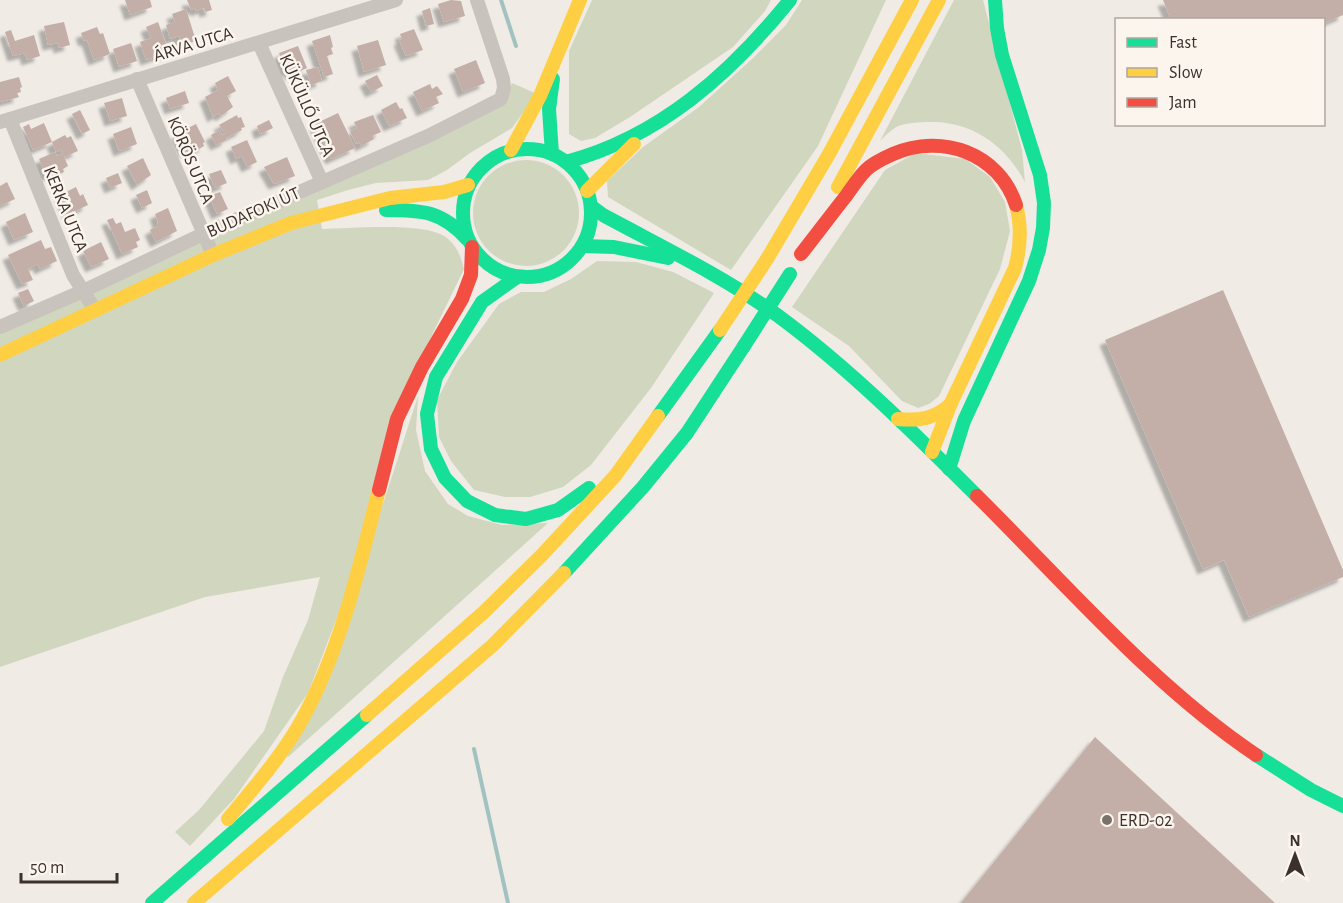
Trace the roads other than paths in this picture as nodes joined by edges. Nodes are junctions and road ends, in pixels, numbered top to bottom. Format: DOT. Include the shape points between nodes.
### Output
graph roads {
  1 [pos="396,0"];
  2 [pos="477,0"];
  3 [pos="580,0"];
  4 [pos="790,0"];
  5 [pos="912,0"];
  6 [pos="939,0"];
  7 [pos="995,0"];
  8 [pos="260,43"];
  9 [pos="555,62"];
  10 [pos="137,80"];
  11 [pos="5,121"];
  12 [pos="651,127"];
  13 [pos="511,150"];
  14 [pos="552,154"];
  15 [pos="566,162"];
  16 [pos="322,182"];
  17 [pos="468,185"];
  18 [pos="587,191"];
  19 [pos="591,206"];
  20 [pos="341,211"];
  21 [pos="203,234"];
  22 [pos="470,243"];
  23 [pos="582,246"];
  24 [pos="801,254"];
  25 [pos="213,255"];
  26 [pos="155,258"];
  27 [pos="687,261"];
  28 [pos="164,277"];
  29 [pos="517,277"];
  30 [pos="83,291"];
  31 [pos="95,310"];
  32 [pos="0,327"];
  33 [pos="0,355"];
  34 [pos="951,404"];
  35 [pos="659,417"];
  36 [pos="898,419"];
  37 [pos="960,429"];
  38 [pos="932,452"];
  39 [pos="949,468"];
  40 [pos="1343,806"];
  41 [pos="165,890"];
  42 [pos="152,903"];
  43 [pos="194,903"];
  1 -- 8 [label="street, ÁRVA UTCA"];
  2 -- 16 [label="street, BUDAFOKI ÚT" via="504,94 428,136"];
  3 -- 9 [label="main road"];
  4 -- 12 [label="main road" via="743,56"];
  5 -- 35 [label="main road, bridge" via="767,259"];
  6 -- 24 [label="main road"];
  7 -- 37 [label="main road" via="1005,69 1039,165 1044,217 1032,274"];
  8 -- 10 [label="street, ÁRVA UTCA"];
  8 -- 16 [label="street, KÜKÜLLŐ UTCA"];
  9 -- 13 [label="main road"];
  9 -- 14 [label="main road" via="549,109"];
  10 -- 11 [label="street, ÁRVA UTCA"];
  10 -- 21 [label="street, KÖRÖS UTCA"];
  11 -- 30 [label="street, KERKA UTCA"];
  12 -- 15 [label="main road" via="609,149"];
  12 -- 18 [label="main road"];
  13 -- 14 [label="main road" via="532,149"];
  13 -- 17 [label="main road" via="482,167"];
  14 -- 15 [label="main road"];
  15 -- 18 [label="main road"];
  16 -- 21 [label="street, BUDAFOKI ÚT"];
  17 -- 20 [label="main road, BUDAFOKI ÚT"];
  17 -- 22 [label="main road" via="462,218"];
  18 -- 19 [label="main road"];
  19 -- 23 [label="main road" via="588,234"];
  19 -- 27 [label="main road"];
  20 -- 22 [label="main road, BUDAFOKI ÚT" via="438,214 459,228"];
  20 -- 25 [label="main road, BUDAFOKI ÚT" via="291,223"];
  21 -- 25 [label="street, KÖRÖS UTCA"];
  21 -- 26 [label="street, BUDAFOKI ÚT"];
  22 -- 29 [label="main road" via="480,259 491,267"];
  22 -- 41 [label="main road" via="471,275 462,298 397,418 350,604 316,693 292,737 265,774"];
  23 -- 27 [label="main road"];
  23 -- 29 [label="main road" via="554,272"];
  24 -- 34 [label="main road" via="858,179 880,159 898,151 924,145 952,146 979,156 999,172 1016,202 1020,247 1007,287"];
  24 -- 43 [label="main road, bridge" via="687,433 541,598 493,645"];
  25 -- 28 [label="main road, BUDAFOKI ÚT"];
  26 -- 28 [label="street"];
  26 -- 30 [label="street, BUDAFOKI ÚT"];
  27 -- 36 [label="main road" via="738,289 790,325"];
  28 -- 31 [label="main road, BUDAFOKI ÚT"];
  29 -- 35 [label="main road" via="482,302 432,387 426,415 428,441 450,486 478,508 505,517 551,513 582,495"];
  30 -- 31 [label="street, KERKA UTCA"];
  30 -- 32 [label="street, BUDAFOKI ÚT"];
  31 -- 33 [label="main road, BUDAFOKI ÚT"];
  34 -- 36 [label="main road" via="928,420"];
  34 -- 38 [label="main road"];
  35 -- 41 [label="main road" via="582,513 484,612"];
  36 -- 38 [label="main road"];
  37 -- 38 [label="main road"];
  37 -- 39 [label="main road"];
  38 -- 39 [label="main road"];
  39 -- 40 [label="main road" via="1109,628 1206,718 1251,753"];
  41 -- 42 [label="main road"];
}
